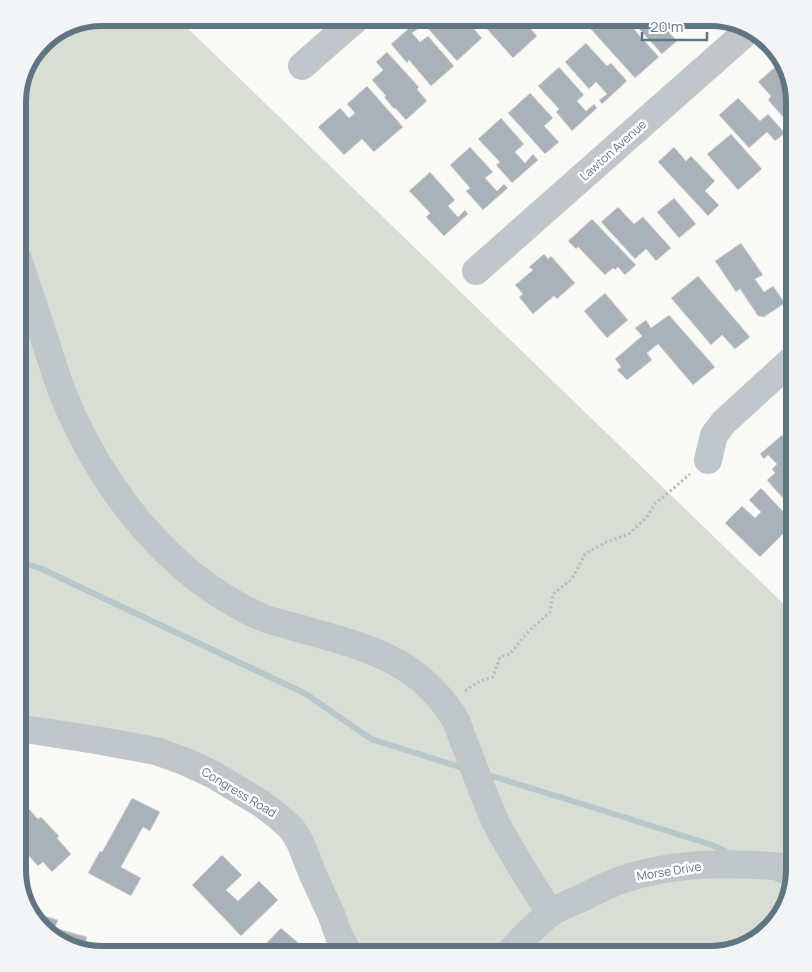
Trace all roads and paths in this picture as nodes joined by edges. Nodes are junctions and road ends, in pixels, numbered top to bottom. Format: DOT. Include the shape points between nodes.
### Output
graph roads {
  1 [pos="347,26"];
  2 [pos="743,34"];
  3 [pos="302,66"];
  4 [pos="476,272"];
  5 [pos="26,283"];
  6 [pos="786,365"];
  7 [pos="708,460"];
  8 [pos="445,704"];
  9 [pos="26,729"];
  10 [pos="786,867"];
  11 [pos="550,913"];
  12 [pos="345,946"];
  13 [pos="515,946"];
  1 -- 3 [label="street"];
  2 -- 4 [label="street, Lawton Avenue"];
  5 -- 8 [label="street" via="65,398 89,449 129,509 159,544 189,573 242,608 263,618 376,652 416,675"];
  6 -- 7 [label="street" via="724,422 714,435"];
  7 -- 8 [label="path" via="655,504 646,518 628,534 585,554 572,579 553,594 550,612 510,654 500,658 494,677 480,681"];
  8 -- 11 [label="street" via="456,720 498,825"];
  9 -- 12 [label="street, Congress Road" via="156,752 214,775 262,804 279,816 300,842"];
  10 -- 11 [label="street, Morse Drive" via="714,864 653,872 620,880"];
  11 -- 13 [label="street, Morse Drive"];
}
